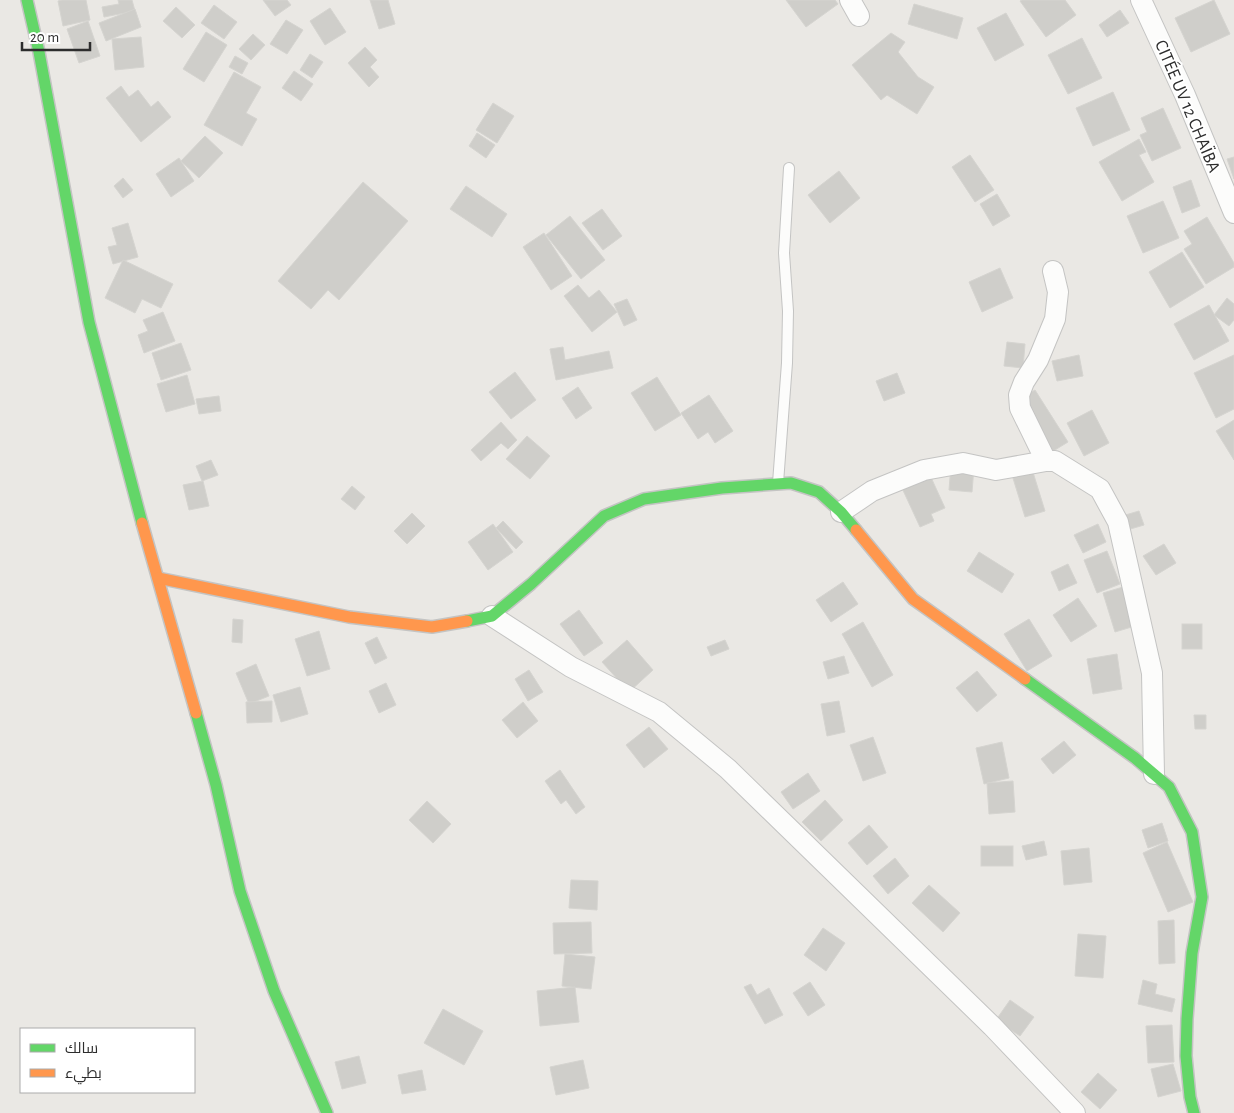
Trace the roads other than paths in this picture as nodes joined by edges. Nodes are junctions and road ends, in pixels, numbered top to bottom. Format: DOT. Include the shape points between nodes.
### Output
graph roads {
  1 [pos="27,0"];
  2 [pos="1148,2"];
  3 [pos="789,168"];
  4 [pos="1234,213"];
  5 [pos="1053,271"];
  6 [pos="1046,461"];
  7 [pos="778,484"];
  8 [pos="841,512"];
  9 [pos="158,578"];
  10 [pos="492,616"];
  11 [pos="1154,774"];
  12 [pos="327,1113"];
  13 [pos="1075,1113"];
  14 [pos="1194,1113"];
  1 -- 9 [label="street" via="89,322"];
  2 -- 4 [label="street, CITÉE UV 12 CHAÏBA"];
  3 -- 7 [label="lane" via="784,253 787,363"];
  5 -- 6 [label="street" via="1058,292 1055,319 1038,360 1018,395 1020,408"];
  6 -- 8 [label="street" via="996,470 962,463 924,470 872,492"];
  6 -- 11 [label="street" via="1055,461 1100,489 1118,522 1152,673"];
  7 -- 8 [label="street" via="791,483 819,492"];
  7 -- 10 [label="street" via="644,499 604,516 532,584"];
  8 -- 11 [label="street" via="913,599"];
  9 -- 10 [label="street" via="349,617 423,626"];
  9 -- 12 [label="street" via="216,784 240,891 274,991"];
  10 -- 13 [label="street" via="571,667 659,712 728,770 978,1012"];
  11 -- 14 [label="street" via="1169,787 1192,832 1202,897 1192,952 1187,1019 1186,1056"];
}
